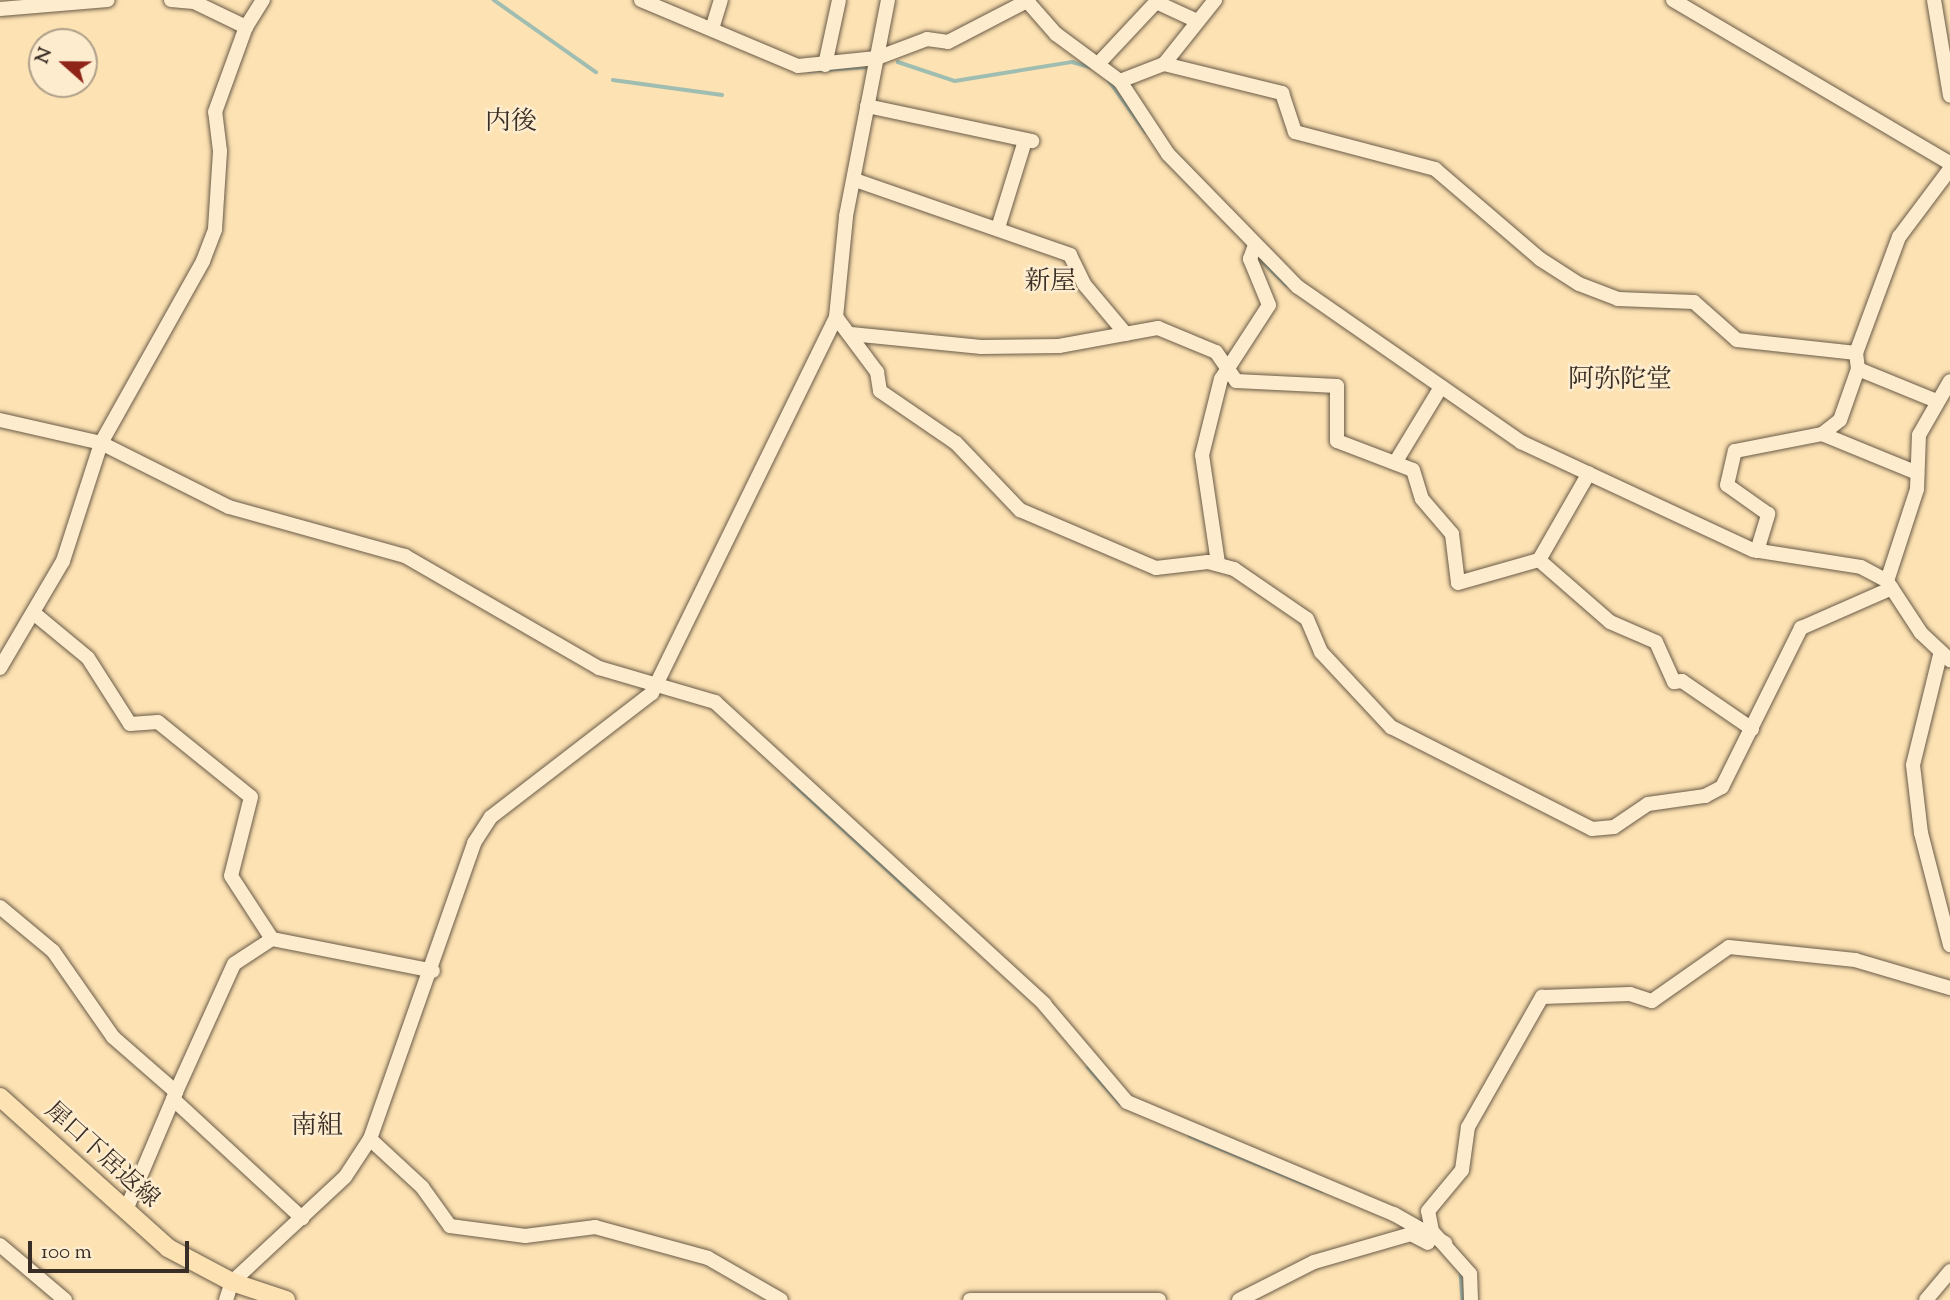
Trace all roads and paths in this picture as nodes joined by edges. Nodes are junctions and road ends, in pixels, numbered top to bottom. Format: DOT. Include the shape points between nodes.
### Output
graph roads {
  1 [pos="108,0"];
  2 [pos="171,0"];
  3 [pos="263,0"];
  4 [pos="641,0"];
  5 [pos="721,0"];
  6 [pos="839,0"];
  7 [pos="888,0"];
  8 [pos="1214,0"];
  9 [pos="1673,0"];
  10 [pos="1934,0"];
  11 [pos="1028,1"];
  12 [pos="0,9"];
  13 [pos="1197,21"];
  14 [pos="246,27"];
  15 [pos="712,29"];
  16 [pos="877,58"];
  17 [pos="1098,64"];
  18 [pos="1164,64"];
  19 [pos="825,65"];
  20 [pos="1120,82"];
  21 [pos="1950,96"];
  22 [pos="867,106"];
  23 [pos="1950,163"];
  24 [pos="1950,169"];
  25 [pos="855,180"];
  26 [pos="998,228"];
  27 [pos="1255,245"];
  28 [pos="836,317"];
  29 [pos="852,334"];
  30 [pos="1126,334"];
  31 [pos="1856,353"];
  32 [pos="1858,369"];
  33 [pos="1227,371"];
  34 [pos="1950,381"];
  35 [pos="1441,387"];
  36 [pos="1934,400"];
  37 [pos="0,421"];
  38 [pos="1822,434"];
  39 [pos="101,443"];
  40 [pos="1395,463"];
  41 [pos="1917,472"];
  42 [pos="1589,473"];
  43 [pos="1757,551"];
  44 [pos="1539,559"];
  45 [pos="1218,563"];
  46 [pos="1890,584"];
  47 [pos="36,615"];
  48 [pos="1945,657"];
  49 [pos="0,668"];
  50 [pos="654,688"];
  51 [pos="1752,729"];
  52 [pos="0,907"];
  53 [pos="272,939"];
  54 [pos="1950,945"];
  55 [pos="433,971"];
  56 [pos="1950,988"];
  57 [pos="175,1096"];
  58 [pos="0,1097"];
  59 [pos="370,1139"];
  60 [pos="125,1212"];
  61 [pos="302,1218"];
  62 [pos="1445,1243"];
  63 [pos="0,1245"];
  64 [pos="1950,1271"];
  65 [pos="232,1282"];
  66 [pos="65,1300"];
  67 [pos="226,1300"];
  68 [pos="286,1300"];
  69 [pos="781,1300"];
  70 [pos="970,1300"];
  71 [pos="1159,1300"];
  72 [pos="1240,1300"];
  73 [pos="1471,1300"];
  74 [pos="1926,1300"];
  1 -- 12 [label="street"];
  2 -- 14 [label="street" via="194,2"];
  3 -- 14 [label="street"];
  4 -- 15 [label="street"];
  5 -- 15 [label="street"];
  6 -- 19 [label="street"];
  7 -- 16 [label="street"];
  8 -- 13 [label="street"];
  9 -- 23 [label="street"];
  10 -- 21 [label="street"];
  11 -- 16 [label="street" via="948,42 926,39"];
  11 -- 17 [label="street" via="1056,34"];
  13 -- 17 [label="street" via="1156,2"];
  13 -- 18 [label="street"];
  14 -- 39 [label="street" via="215,112 215,229"];
  15 -- 19 [label="street" via="798,66"];
  16 -- 19 [label="street"];
  16 -- 22 [label="street"];
  17 -- 20 [label="street"];
  18 -- 20 [label="street"];
  18 -- 31 [label="street" via="1282,93 1295,132 1435,169 1540,259 1579,284 1618,299 1695,302 1737,340"];
  20 -- 27 [label="street" via="1168,154"];
  22 -- 25 [label="street"];
  22 -- 26 [label="street" via="1028,141"];
  24 -- 31 [label="street" via="1899,237"];
  25 -- 26 [label="street"];
  25 -- 28 [label="street"];
  26 -- 30 [label="street" via="1070,255 1084,284"];
  27 -- 33 [label="street" via="1250,259 1269,305"];
  27 -- 35 [label="street" via="1297,287"];
  28 -- 29 [label="street"];
  28 -- 50 [label="street"];
  29 -- 30 [label="street" via="981,347 1059,346"];
  29 -- 45 [label="street" via="877,372 880,391 956,443 1020,510 1156,568"];
  30 -- 33 [label="street" via="1158,328 1216,352 1226,359"];
  31 -- 32 [label="street"];
  32 -- 36 [label="street"];
  32 -- 38 [label="street" via="1840,420"];
  33 -- 40 [label="street" via="1236,381 1337,386 1336,441 1370,448"];
  33 -- 45 [label="street" via="1214,396 1202,456"];
  34 -- 36 [label="street"];
  35 -- 40 [label="street"];
  35 -- 42 [label="street" via="1521,442"];
  36 -- 41 [label="street" via="1919,435"];
  37 -- 39 [label="street"];
  38 -- 41 [label="street"];
  38 -- 43 [label="street" via="1735,451 1727,485 1768,514"];
  39 -- 47 [label="street" via="63,561"];
  39 -- 50 [label="street" via="229,507 419,562 599,668"];
  40 -- 44 [label="street" via="1413,470 1422,499 1447,525 1458,583"];
  41 -- 46 [label="street"];
  42 -- 43 [label="street"];
  42 -- 44 [label="street"];
  43 -- 46 [label="street" via="1861,567"];
  44 -- 51 [label="street" via="1610,622 1656,642 1674,682 1682,681"];
  45 -- 51 [label="street" via="1307,619 1321,652 1399,733 1592,829 1614,827 1648,804 1705,796 1722,787"];
  46 -- 48 [label="street"];
  46 -- 51 [label="street" via="1801,628"];
  47 -- 49 [label="street"];
  47 -- 53 [label="street" via="88,658 130,724 158,722 251,797 231,876"];
  48 -- 54 [label="street" via="1913,765 1921,833"];
  50 -- 55 [label="street" via="491,817 474,843"];
  50 -- 62 [label="street" via="715,702 1044,1004 1127,1102 1394,1214"];
  52 -- 57 [label="street" via="52,951 113,1037"];
  53 -- 55 [label="street"];
  53 -- 57 [label="street" via="234,964"];
  55 -- 59 [label="street"];
  56 -- 62 [label="street" via="1855,960 1729,947 1652,1001 1630,994 1542,997 1468,1127 1462,1170 1428,1211 1432,1230"];
  57 -- 60 [label="street"];
  57 -- 61 [label="street"];
  58 -- 60 [label="main road, 犀口下居返線"];
  59 -- 61 [label="street" via="345,1177"];
  59 -- 69 [label="street" via="422,1187 450,1226 526,1236 595,1227 708,1258"];
  60 -- 65 [label="main road, 犀口下居返線" via="167,1248"];
  61 -- 65 [label="street"];
  62 -- 72 [label="street" via="1442,1249 1411,1234 1382,1241 1314,1262"];
  62 -- 73 [label="street" via="1470,1274"];
  63 -- 66 [label="street"];
  64 -- 74 [label="street"];
  65 -- 67 [label="street"];
  65 -- 68 [label="main road, 犀口下居返線"];
  70 -- 71 [label="street"];
}
